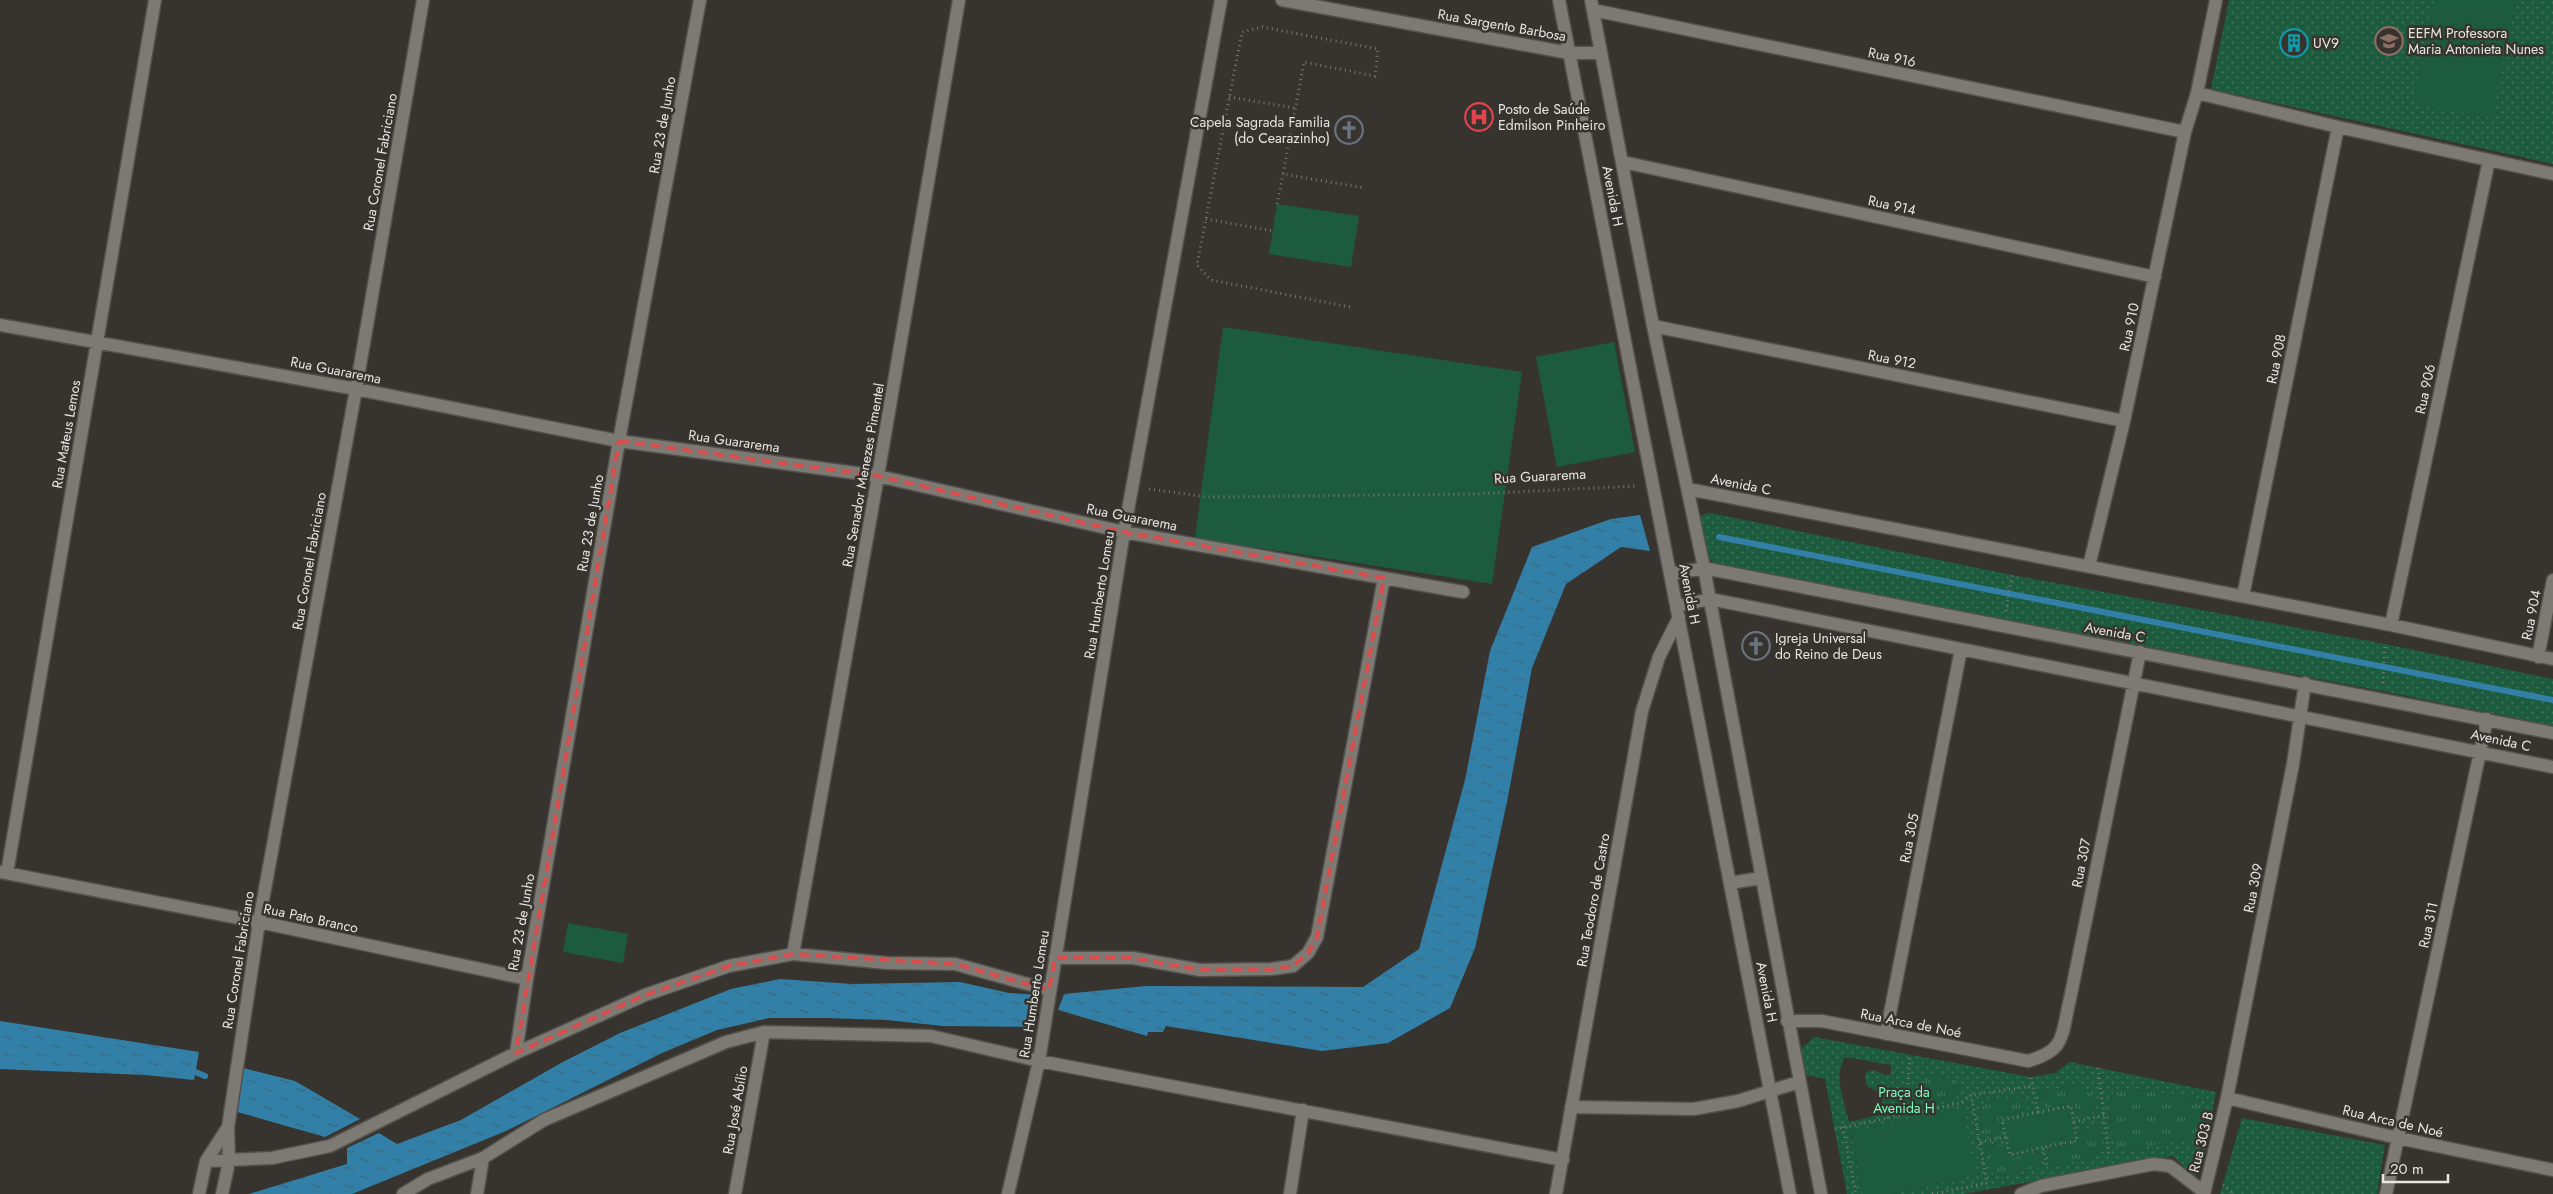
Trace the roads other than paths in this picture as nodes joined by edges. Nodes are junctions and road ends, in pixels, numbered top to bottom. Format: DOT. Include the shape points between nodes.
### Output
graph roads {
  1 [pos="155,0"];
  2 [pos="423,0"];
  3 [pos="700,0"];
  4 [pos="959,0"];
  5 [pos="1220,0"];
  6 [pos="1282,0"];
  7 [pos="1559,0"];
  8 [pos="2216,0"];
  9 [pos="1592,5"];
  10 [pos="1569,53"];
  11 [pos="1600,53"];
  12 [pos="2197,93"];
  13 [pos="2338,128"];
  14 [pos="2185,132"];
  15 [pos="2489,160"];
  16 [pos="1622,162"];
  17 [pos="2553,174"];
  18 [pos="2155,277"];
  19 [pos="0,325"];
  20 [pos="1653,326"];
  21 [pos="97,342"];
  22 [pos="356,389"];
  23 [pos="2124,421"];
  24 [pos="619,441"];
  25 [pos="878,476"];
  26 [pos="1688,489"];
  27 [pos="1124,532"];
  28 [pos="2089,566"];
  29 [pos="1704,568"];
  30 [pos="1671,574"];
  31 [pos="1384,578"];
  32 [pos="2553,580"];
  33 [pos="1463,592"];
  34 [pos="2243,596"];
  35 [pos="1710,599"];
  36 [pos="1678,611"];
  37 [pos="2391,625"];
  38 [pos="1961,649"];
  39 [pos="2140,652"];
  40 [pos="2538,657"];
  41 [pos="2553,659"];
  42 [pos="2305,683"];
  43 [pos="2132,684"];
  44 [pos="2300,717"];
  45 [pos="2487,719"];
  46 [pos="2553,733"];
  47 [pos="2480,751"];
  48 [pos="2553,767"];
  49 [pos="3,873"];
  50 [pos="1761,878"];
  51 [pos="1730,883"];
  52 [pos="258,922"];
  53 [pos="793,954"];
  54 [pos="1055,958"];
  55 [pos="527,979"];
  56 [pos="1049,990"];
  57 [pos="1787,1021"];
  58 [pos="764,1032"];
  59 [pos="1886,1034"];
  60 [pos="516,1053"];
  61 [pos="1039,1061"];
  62 [pos="2028,1061"];
  63 [pos="1799,1082"];
  64 [pos="1771,1091"];
  65 [pos="2227,1098"];
  66 [pos="1571,1107"];
  67 [pos="1302,1110"];
  68 [pos="228,1127"];
  69 [pos="2398,1138"];
  70 [pos="484,1158"];
  71 [pos="1563,1160"];
  72 [pos="206,1161"];
  73 [pos="229,1162"];
  74 [pos="2553,1170"];
  75 [pos="2204,1193"];
  76 [pos="199,1194"];
  77 [pos="222,1194"];
  78 [pos="403,1194"];
  79 [pos="477,1194"];
  80 [pos="735,1194"];
  81 [pos="1008,1194"];
  82 [pos="1290,1194"];
  83 [pos="1556,1194"];
  84 [pos="1790,1194"];
  85 [pos="1820,1194"];
  86 [pos="2021,1194"];
  87 [pos="2386,1194"];
  1 -- 21 [label="street, Rua Mateus Lemos"];
  2 -- 22 [label="street, Rua Coronel Fabriciano"];
  3 -- 24 [label="street, Rua 23 de Junho"];
  4 -- 25 [label="street, Rua Senador Menezes Pimentel"];
  5 -- 27 [label="street, Rua Humberto Lomeu"];
  6 -- 10 [label="street, Rua Sargento Barbosa"];
  7 -- 10 [label="street, Avenida H"];
  8 -- 12 [label="street, Rua 910"];
  9 -- 11 [label="street, Avenida H"];
  9 -- 14 [label="street, Rua 916"];
  10 -- 11 [label="street, Rua Sargento Barbosa"];
  10 -- 30 [label="street, Avenida H"];
  11 -- 16 [label="street, Avenida H"];
  12 -- 13 [label="street"];
  12 -- 14 [label="street, Rua 910"];
  13 -- 15 [label="street"];
  13 -- 34 [label="street, Rua 908"];
  14 -- 18 [label="street, Rua 910"];
  15 -- 17 [label="street"];
  15 -- 37 [label="street, Rua 906"];
  16 -- 18 [label="street, Rua 914"];
  16 -- 20 [label="street, Avenida H"];
  18 -- 23 [label="street, Rua 910"];
  19 -- 21 [label="street, Rua Guararema"];
  20 -- 23 [label="street, Rua 912"];
  20 -- 26 [label="street, Avenida H"];
  21 -- 22 [label="street, Rua Guararema"];
  21 -- 49 [label="street, Rua Mateus Lemos"];
  22 -- 24 [label="street, Rua Guararema"];
  22 -- 52 [label="street, Rua Coronel Fabriciano"];
  23 -- 28 [label="street, Rua 910"];
  24 -- 25 [label="street, Rua Guararema"];
  24 -- 55 [label="street, Rua 23 de Junho"];
  25 -- 27 [label="street, Rua Guararema"];
  25 -- 53 [label="street, Rua Senador Menezes Pimentel"];
  26 -- 28 [label="street, Avenida C"];
  26 -- 29 [label="street, Avenida H"];
  27 -- 31 [label="street, Rua Guararema"];
  27 -- 54 [label="street, Rua Humberto Lomeu"];
  28 -- 34 [label="street, Avenida C"];
  29 -- 30 [label="street, Avenida C"];
  29 -- 35 [label="street, Avenida H"];
  29 -- 39 [label="street, Avenida C"];
  30 -- 36 [label="street, Avenida H"];
  31 -- 33 [label="street, Rua Guararema"];
  31 -- 54 [label="street" via="1317,937 1308,953 1293,966 1271,969 1200,970 1133,958"];
  32 -- 40 [label="street, Rua 904"];
  34 -- 37 [label="street, Avenida C"];
  35 -- 36 [label="street, Avenida C"];
  35 -- 38 [label="street, Avenida C"];
  35 -- 50 [label="street, Avenida H"];
  36 -- 51 [label="street, Avenida H"];
  36 -- 66 [label="street, Rua Teodoro de Castro" via="1642,711"];
  37 -- 40 [label="street, Avenida C"];
  38 -- 43 [label="street, Avenida C"];
  38 -- 59 [label="street, Rua 305"];
  39 -- 42 [label="street, Avenida C"];
  39 -- 43 [label="street, Rua 307"];
  40 -- 41 [label="street, Avenida C"];
  42 -- 44 [label="street, Rua 309"];
  42 -- 45 [label="street, Avenida C"];
  43 -- 44 [label="street, Avenida C"];
  43 -- 62 [label="street, Rua 307" via="2060,1041 2052,1052"];
  44 -- 47 [label="street, Avenida C"];
  44 -- 65 [label="street, Rua 309"];
  45 -- 46 [label="street, Avenida C"];
  45 -- 47 [label="street, Rua 311"];
  47 -- 48 [label="street, Avenida C"];
  47 -- 69 [label="street, Rua 311"];
  49 -- 52 [label="street, Rua Pato Branco"];
  50 -- 51 [label="street"];
  50 -- 57 [label="street, Avenida H"];
  51 -- 64 [label="street, Avenida H"];
  52 -- 55 [label="street, Rua Pato Branco"];
  52 -- 68 [label="street, Rua Coronel Fabriciano"];
  53 -- 56 [label="street" via="887,963 956,964"];
  53 -- 60 [label="street" via="729,966 645,996"];
  54 -- 56 [label="street, Rua Humberto Lomeu"];
  55 -- 60 [label="street, Rua 23 de Junho"];
  56 -- 61 [label="street, Rua Humberto Lomeu"];
  57 -- 59 [label="street, Rua Arca de Noé" via="1822,1021"];
  57 -- 63 [label="street, Avenida H"];
  58 -- 61 [label="street" via="931,1036"];
  58 -- 70 [label="street" via="726,1042 544,1120"];
  58 -- 80 [label="street, Rua José Abílio"];
  59 -- 62 [label="street, Rua Arca de Noé"];
  60 -- 73 [label="street" via="330,1146 272,1158"];
  61 -- 67 [label="street"];
  61 -- 81 [label="street, Rua Humberto Lomeu"];
  63 -- 64 [label="street"];
  63 -- 85 [label="street, Avenida H"];
  64 -- 66 [label="street" via="1694,1109"];
  64 -- 84 [label="street, Avenida H"];
  65 -- 69 [label="street, Rua Arca de Noé"];
  65 -- 75 [label="street, Rua 303 B"];
  66 -- 71 [label="street, Rua Teodoro de Castro"];
  67 -- 71 [label="street"];
  67 -- 82 [label="street"];
  68 -- 72 [label="street, Rua Coronel Fabriciano"];
  68 -- 73 [label="street, Rua Coronel Fabriciano"];
  69 -- 74 [label="street, Rua Arca de Noé"];
  69 -- 87 [label="street, Rua 311"];
  70 -- 78 [label="street" via="428,1179"];
  70 -- 79 [label="street"];
  71 -- 83 [label="street, Rua Teodoro de Castro"];
  72 -- 73 [label="street"];
  72 -- 76 [label="street, Rua Coronel Fabriciano"];
  73 -- 77 [label="street, Rua Coronel Fabriciano"];
  75 -- 86 [label="street" via="2170,1166 2154,1164 2041,1186"];
}
